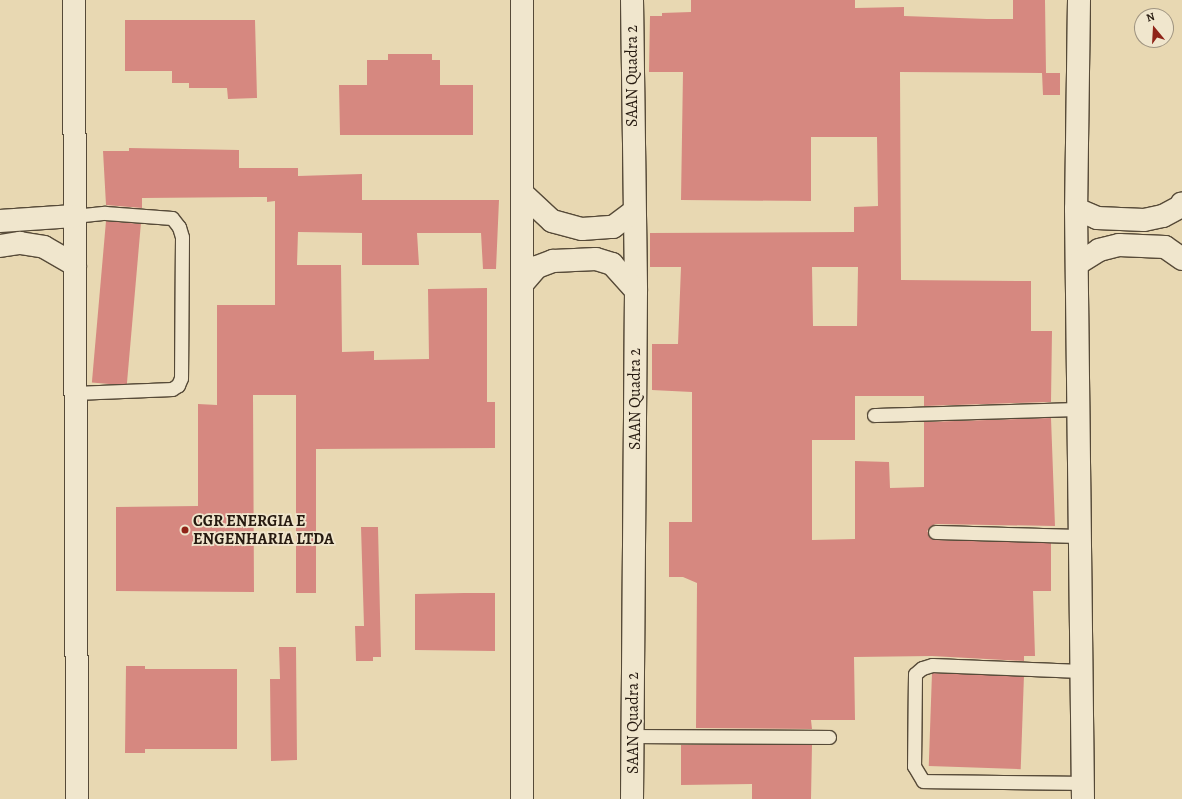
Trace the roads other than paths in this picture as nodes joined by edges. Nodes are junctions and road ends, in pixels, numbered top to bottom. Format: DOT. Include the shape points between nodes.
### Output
graph roads {
  1 [pos="74,0"];
  2 [pos="522,0"];
  3 [pos="632,0"];
  4 [pos="1079,0"];
  5 [pos="523,194"];
  6 [pos="1182,203"];
  7 [pos="1076,209"];
  8 [pos="633,212"];
  9 [pos="74,216"];
  10 [pos="0,221"];
  11 [pos="0,246"];
  12 [pos="1182,259"];
  13 [pos="1077,264"];
  14 [pos="75,265"];
  15 [pos="523,283"];
  16 [pos="636,291"];
  17 [pos="75,393"];
  18 [pos="1079,409"];
  19 [pos="874,415"];
  20 [pos="935,532"];
  21 [pos="1080,536"];
  22 [pos="1081,670"];
  23 [pos="633,736"];
  24 [pos="829,737"];
  25 [pos="1082,791"];
  26 [pos="76,799"];
  27 [pos="522,799"];
  28 [pos="632,799"];
  1 -- 9 [label="street"];
  2 -- 5 [label="street"];
  3 -- 8 [label="street, SAAN Quadra 2"];
  4 -- 7 [label="street"];
  5 -- 8 [label="street" via="552,221 582,229 613,227"];
  5 -- 15 [label="street"];
  6 -- 7 [label="street" via="1180,208 1163,216 1144,220 1097,218"];
  7 -- 13 [label="street"];
  8 -- 16 [label="street, SAAN Quadra 2"];
  9 -- 10 [label="street"];
  9 -- 14 [label="street"];
  9 -- 17 [label="lane" via="105,213 172,218 179,227 182,237 181,378 178,385 172,389"];
  11 -- 14 [label="street" via="20,243 44,247"];
  12 -- 13 [label="street" via="1165,247 1119,245 1099,250"];
  13 -- 18 [label="street"];
  14 -- 17 [label="street"];
  15 -- 16 [label="street" via="537,267 553,262 596,259 612,264"];
  15 -- 27 [label="street"];
  16 -- 23 [label="street, SAAN Quadra 2"];
  17 -- 26 [label="street"];
  18 -- 19 [label="lane"];
  18 -- 21 [label="street"];
  20 -- 21 [label="lane"];
  21 -- 22 [label="street"];
  22 -- 25 [label="street"];
  22 -- 25 [label="lane" via="932,665 922,668 915,674 914,766 923,781"];
  23 -- 24 [label="lane"];
  23 -- 28 [label="street, SAAN Quadra 2"];
}
